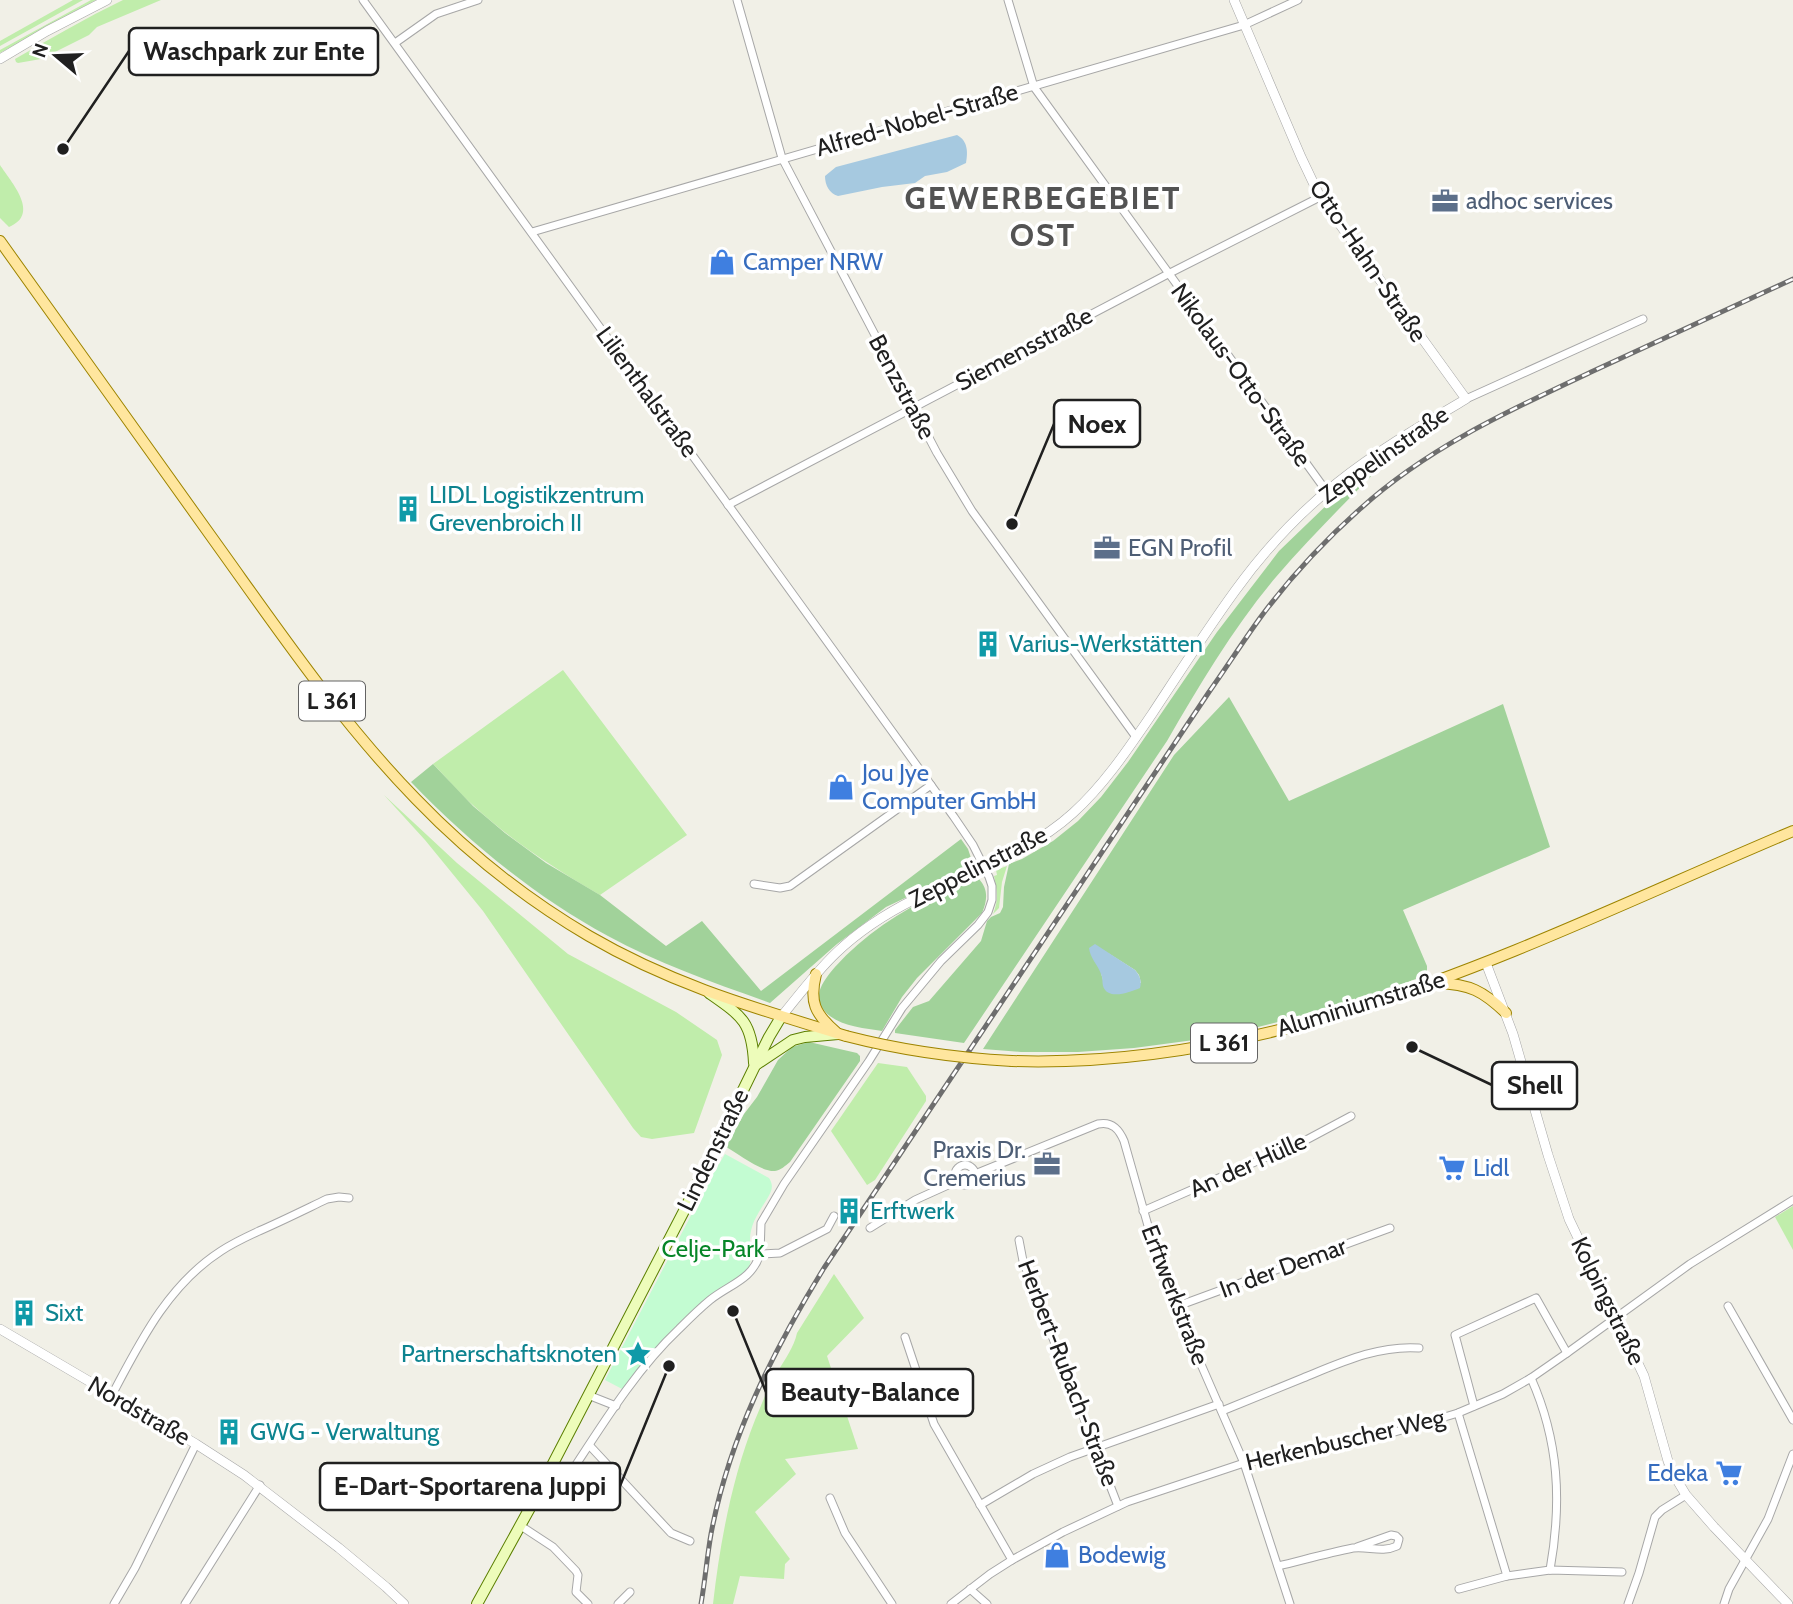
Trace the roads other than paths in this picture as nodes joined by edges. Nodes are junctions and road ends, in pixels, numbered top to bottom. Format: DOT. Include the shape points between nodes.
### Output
graph roads {
  1 [pos="107,0"];
  2 [pos="363,0"];
  3 [pos="478,0"];
  4 [pos="737,0"];
  5 [pos="1008,0"];
  6 [pos="1234,0"];
  7 [pos="1298,0"];
  8 [pos="1244,25"];
  9 [pos="395,43"];
  10 [pos="0,59"];
  11 [pos="1034,87"];
  12 [pos="782,158"];
  13 [pos="1320,197"];
  14 [pos="532,232"];
  15 [pos="0,241"];
  16 [pos="1168,274"];
  17 [pos="1643,319"];
  18 [pos="1466,399"];
  19 [pos="912,408"];
  20 [pos="1327,492"];
  21 [pos="729,505"];
  22 [pos="1136,737"];
  23 [pos="931,785"];
  24 [pos="1793,831"];
  25 [pos="985,867"];
  26 [pos="754,884"];
  27 [pos="1486,963"];
  28 [pos="816,974"];
  29 [pos="1431,983"];
  30 [pos="708,993"];
  31 [pos="1506,1013"];
  32 [pos="781,1017"];
  33 [pos="842,1035"];
  34 [pos="754,1066"];
  35 [pos="1351,1116"];
  36 [pos="975,1174"];
  37 [pos="957,1181"];
  38 [pos="349,1198"];
  39 [pos="1793,1200"];
  40 [pos="1143,1211"];
  41 [pos="834,1216"];
  42 [pos="870,1228"];
  43 [pos="1390,1228"];
  44 [pos="1019,1240"];
  45 [pos="760,1254"];
  46 [pos="1728,1306"];
  47 [pos="1175,1307"];
  48 [pos="1617,1316"];
  49 [pos="0,1329"];
  50 [pos="905,1336"];
  51 [pos="1419,1348"];
  52 [pos="1567,1353"];
  53 [pos="1531,1378"];
  54 [pos="112,1395"];
  55 [pos="588,1395"];
  56 [pos="617,1406"];
  57 [pos="1475,1406"];
  58 [pos="1220,1408"];
  59 [pos="1458,1413"];
  60 [pos="1793,1420"];
  61 [pos="196,1444"];
  62 [pos="590,1446"];
  63 [pos="1095,1447"];
  64 [pos="1793,1454"];
  65 [pos="1244,1463"];
  66 [pos="260,1485"];
  67 [pos="1686,1495"];
  68 [pos="554,1498"];
  69 [pos="830,1499"];
  70 [pos="980,1505"];
  71 [pos="1118,1506"];
  72 [pos="521,1526"];
  73 [pos="690,1541"];
  74 [pos="1357,1548"];
  75 [pos="1012,1560"];
  76 [pos="1745,1560"];
  77 [pos="1278,1566"];
  78 [pos="1550,1570"];
  79 [pos="1622,1572"];
  80 [pos="1507,1576"];
  81 [pos="970,1589"];
  82 [pos="1459,1589"];
  83 [pos="630,1592"];
  84 [pos="114,1604"];
  85 [pos="185,1604"];
  86 [pos="404,1604"];
  87 [pos="477,1604"];
  88 [pos="588,1604"];
  89 [pos="618,1604"];
  90 [pos="892,1604"];
  91 [pos="951,1604"];
  92 [pos="987,1604"];
  93 [pos="1290,1604"];
  94 [pos="1628,1604"];
  95 [pos="1724,1604"];
  96 [pos="1788,1604"];
  1 -- 10 [label="street"];
  2 -- 9 [label="street, Lilienthalstraße"];
  3 -- 9 [label="street" via="436,14"];
  4 -- 12 [label="street, Benzstraße"];
  5 -- 11 [label="street, Nikolaus-Otto-Straße"];
  6 -- 8 [label="street, Otto-Hahn-Straße"];
  7 -- 8 [label="street, Alfred-Nobel-Straße"];
  8 -- 11 [label="street, Alfred-Nobel-Straße"];
  8 -- 13 [label="street, Otto-Hahn-Straße"];
  9 -- 14 [label="street, Lilienthalstraße"];
  11 -- 12 [label="street, Alfred-Nobel-Straße"];
  11 -- 16 [label="street, Nikolaus-Otto-Straße"];
  12 -- 14 [label="street, Alfred-Nobel-Straße"];
  12 -- 19 [label="street, Benzstraße"];
  13 -- 16 [label="street, Siemensstraße"];
  13 -- 18 [label="street, Otto-Hahn-Straße"];
  14 -- 21 [label="street, Lilienthalstraße"];
  15 -- 30 [label="main road, L 361" via="312,676 401,783 465,846 543,907 615,951"];
  16 -- 19 [label="street, Siemensstraße"];
  16 -- 20 [label="street, Nikolaus-Otto-Straße"];
  17 -- 18 [label="street, Zeppelinstraße"];
  18 -- 20 [label="street, Zeppelinstraße" via="1383,450"];
  19 -- 21 [label="street, Siemensstraße"];
  19 -- 22 [label="street, Benzstraße" via="972,511"];
  20 -- 22 [label="street, Zeppelinstraße" via="1245,577"];
  21 -- 23 [label="street, Lilienthalstraße"];
  22 -- 25 [label="street, Zeppelinstraße" via="1073,813 1039,839"];
  23 -- 25 [label="street, Lilienthalstraße"];
  23 -- 26 [label="street" via="790,886"];
  24 -- 27 [label="main road, Aluminiumstraße / L 361"];
  25 -- 28 [label="street, Zeppelinstraße" via="892,911 842,947"];
  25 -- 45 [label="street, Lilienthalstraße" via="993,893 988,912 902,1008 790,1174 764,1214"];
  27 -- 29 [label="main road, Aluminiumstraße / L 361"];
  27 -- 31 [label="street, Kolpingstraße"];
  28 -- 32 [label="street, Zeppelinstraße"];
  28 -- 33 [label="main road" via="815,1007"];
  29 -- 31 [label="main road" via="1472,988"];
  29 -- 33 [label="main road, Aluminiumstraße / L 361, bridge" via="1334,1016 1145,1056 1012,1061 909,1049"];
  30 -- 32 [label="main road, L 361"];
  30 -- 34 [label="main road" via="731,1009 749,1030"];
  31 -- 48 [label="street, Kolpingstraße" via="1569,1219"];
  32 -- 33 [label="main road, Aluminiumstraße / L 361"];
  32 -- 34 [label="main road, Lindenstraße"];
  33 -- 34 [label="main road" via="797,1039"];
  34 -- 55 [label="main road, Lindenstraße"];
  35 -- 40 [label="street, An der Hülle"];
  36 -- 37 [label="street, Erftwerkstraße" via="968,1184"];
  36 -- 37 [label="street, Erftwerkstraße" via="963,1165 956,1171"];
  36 -- 40 [label="street, Erftwerkstraße" via="986,1166 1108,1123 1123,1139"];
  37 -- 42 [label="street, Erftwerkstraße"];
  38 -- 54 [label="street" via="327,1199 207,1261 163,1306"];
  39 -- 48 [label="street, Herkenbuscher Weg"];
  40 -- 47 [label="street, Erftwerkstraße"];
  41 -- 45 [label="street" via="827,1229 780,1253"];
  43 -- 47 [label="street, In der Demar"];
  44 -- 63 [label="street, Herbert-Rubach-Straße"];
  45 -- 56 [label="street" via="751,1273 710,1300 665,1342"];
  46 -- 60 [label="street"];
  47 -- 58 [label="street, Erftwerkstraße"];
  48 -- 52 [label="street, Herkenbuscher Weg"];
  48 -- 67 [label="street, Kolpingstraße" via="1644,1376 1670,1467"];
  49 -- 54 [label="street, Nordstraße"];
  50 -- 70 [label="street" via="931,1416"];
  51 -- 58 [label="street" via="1400,1346 1355,1357"];
  52 -- 53 [label="street, Herkenbuscher Weg"];
  52 -- 57 [label="street" via="1536,1298 1455,1335"];
  53 -- 57 [label="street, Herkenbuscher Weg"];
  53 -- 78 [label="street" via="1545,1413 1555,1469 1558,1515"];
  54 -- 61 [label="street, Nordstraße"];
  55 -- 56 [label="street"];
  55 -- 72 [label="main road, Lindenstraße"];
  56 -- 62 [label="street"];
  57 -- 59 [label="street, Herkenbuscher Weg"];
  58 -- 63 [label="street"];
  58 -- 65 [label="street, Erftwerkstraße"];
  59 -- 65 [label="street, Herkenbuscher Weg" via="1361,1441"];
  59 -- 80 [label="street"];
  61 -- 66 [label="street, Nordstraße"];
  61 -- 84 [label="street"];
  62 -- 68 [label="street"];
  62 -- 73 [label="street" via="671,1533"];
  63 -- 70 [label="street" via="1033,1474"];
  63 -- 71 [label="street, Herbert-Rubach-Straße"];
  64 -- 76 [label="street" via="1768,1519"];
  65 -- 71 [label="street, Herkenbuscher Weg"];
  65 -- 77 [label="street, Erftwerkstraße"];
  66 -- 85 [label="street"];
  66 -- 86 [label="street, Nordstraße"];
  67 -- 76 [label="street, Kolpingstraße"];
  67 -- 94 [label="street" via="1655,1517"];
  69 -- 90 [label="street" via="845,1533"];
  70 -- 75 [label="street"];
  71 -- 75 [label="street, Herkenbuscher Weg"];
  72 -- 87 [label="main road, Lindenstraße"];
  72 -- 88 [label="street" via="553,1547 576,1571 576,1592"];
  74 -- 74 [label="street" via="1390,1549 1399,1539 1391,1535"];
  74 -- 77 [label="street"];
  75 -- 81 [label="street, Herkenbuscher Weg"];
  76 -- 95 [label="street"];
  76 -- 96 [label="street, Kolpingstraße"];
  77 -- 93 [label="street, Erftwerkstraße"];
  78 -- 79 [label="street"];
  78 -- 80 [label="street"];
  80 -- 82 [label="street"];
  81 -- 91 [label="street, Herkenbuscher Weg"];
  81 -- 92 [label="street"];
  83 -- 89 [label="street"];
}
